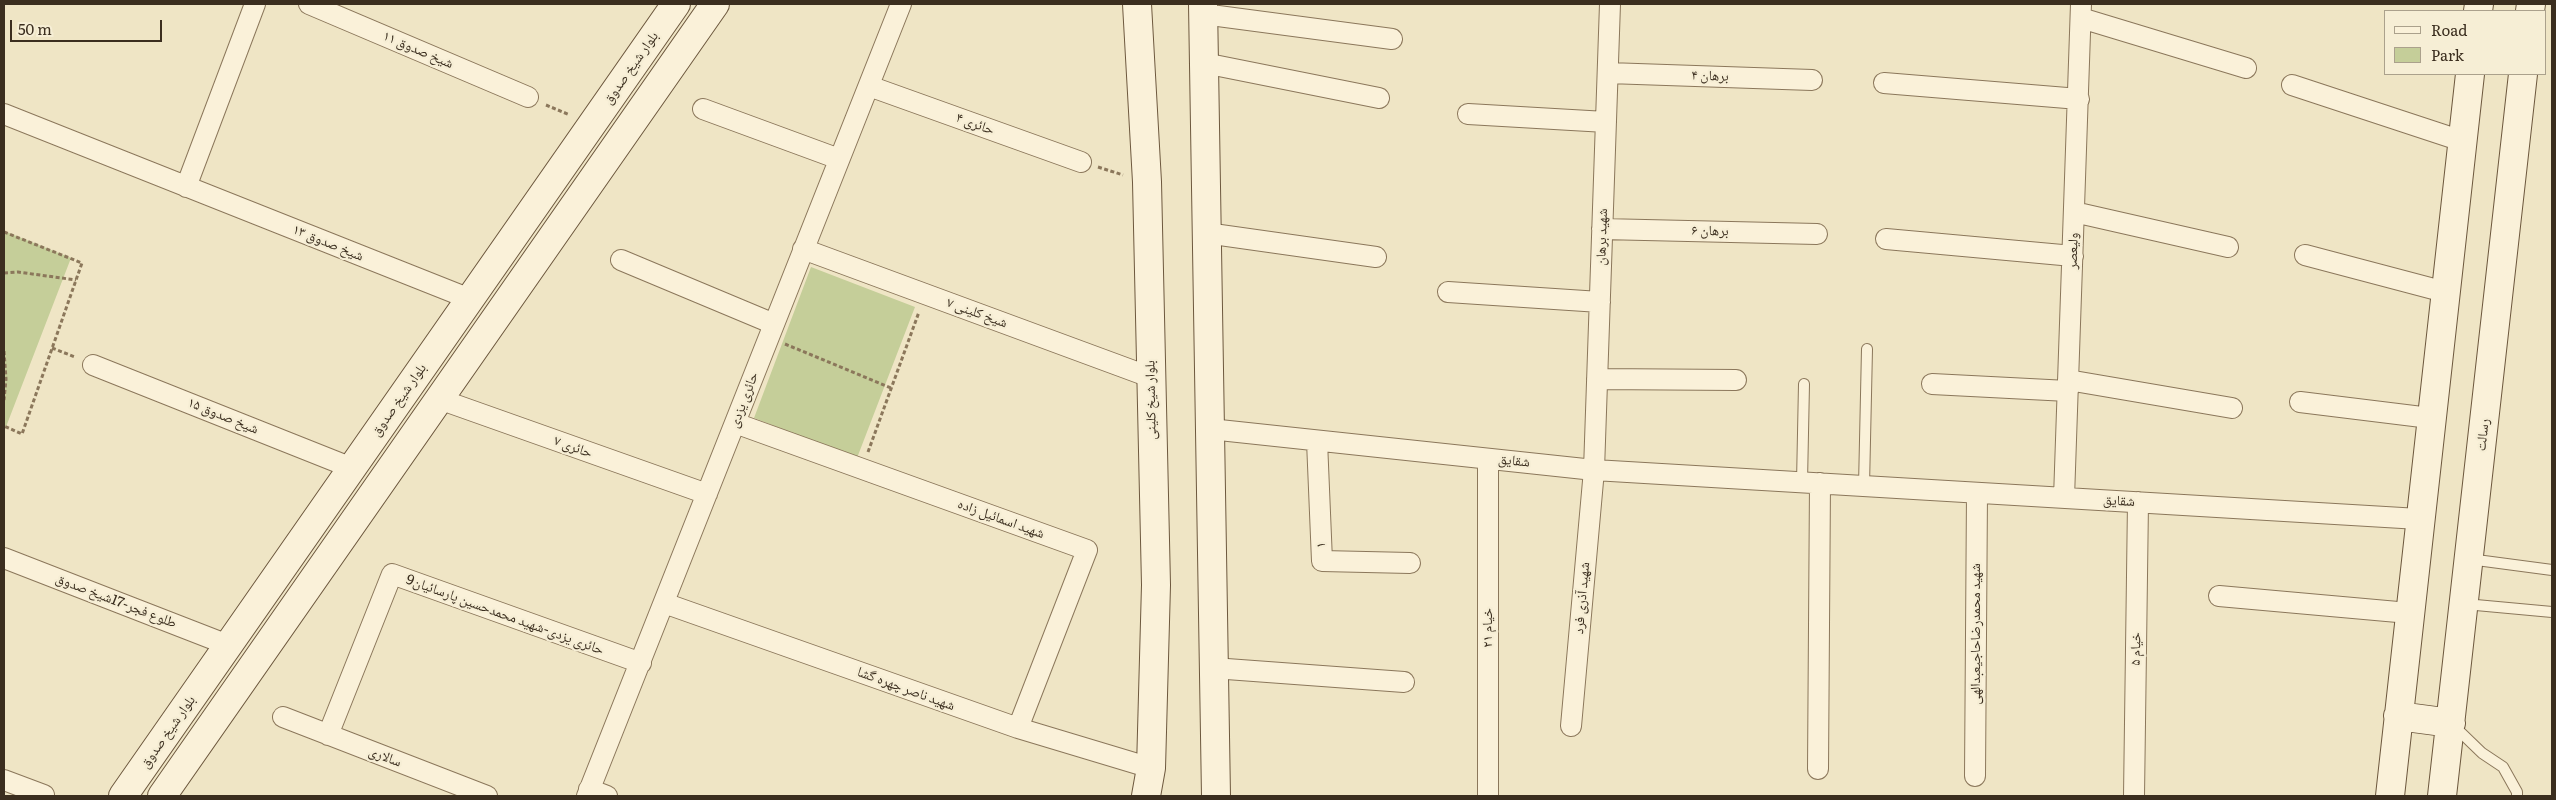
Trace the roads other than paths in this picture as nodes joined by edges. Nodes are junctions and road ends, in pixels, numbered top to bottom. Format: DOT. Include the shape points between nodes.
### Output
graph roads {
  1 [pos="255,4"];
  2 [pos="309,4"];
  3 [pos="676,4"];
  4 [pos="714,4"];
  5 [pos="901,4"];
  6 [pos="1137,4"];
  7 [pos="1610,4"];
  8 [pos="1203,9"];
  9 [pos="2081,11"];
  10 [pos="1392,39"];
  11 [pos="1204,63"];
  12 [pos="2246,68"];
  13 [pos="1608,73"];
  14 [pos="2470,75"];
  15 [pos="2523,75"];
  16 [pos="1812,80"];
  17 [pos="1884,83"];
  18 [pos="2292,85"];
  19 [pos="869,86"];
  20 [pos="528,97"];
  21 [pos="1379,98"];
  22 [pos="2079,98"];
  23 [pos="703,109"];
  24 [pos="4,114"];
  25 [pos="1468,114"];
  26 [pos="1606,122"];
  27 [pos="2462,142"];
  28 [pos="839,159"];
  29 [pos="1081,162"];
  30 [pos="186,187"];
  31 [pos="2074,212"];
  32 [pos="1602,229"];
  33 [pos="1206,233"];
  34 [pos="1817,234"];
  35 [pos="1886,239"];
  36 [pos="2228,247"];
  37 [pos="804,249"];
  38 [pos="2305,255"];
  39 [pos="2073,256"];
  40 [pos="1376,257"];
  41 [pos="621,260"];
  42 [pos="1448,292"];
  43 [pos="2445,292"];
  44 [pos="470,299"];
  45 [pos="1600,302"];
  46 [pos="771,331"];
  47 [pos="1867,349"];
  48 [pos="94,365"];
  49 [pos="1150,377"];
  50 [pos="1597,379"];
  51 [pos="1736,380"];
  52 [pos="1804,384"];
  53 [pos="1932,384"];
  54 [pos="2068,386"];
  55 [pos="439,399"];
  56 [pos="2300,402"];
  57 [pos="2232,408"];
  58 [pos="2430,418"];
  59 [pos="735,423"];
  60 [pos="1210,429"];
  61 [pos="1316,440"];
  62 [pos="1488,459"];
  63 [pos="352,468"];
  64 [pos="1594,470"];
  65 [pos="1811,483"];
  66 [pos="1864,486"];
  67 [pos="1977,492"];
  68 [pos="707,494"];
  69 [pos="2064,498"];
  70 [pos="2138,502"];
  71 [pos="2419,519"];
  72 [pos="4,558"];
  73 [pos="2469,559"];
  74 [pos="1410,562"];
  75 [pos="2552,570"];
  76 [pos="2219,596"];
  77 [pos="664,603"];
  78 [pos="2464,604"];
  79 [pos="2409,612"];
  80 [pos="2552,612"];
  81 [pos="228,645"];
  82 [pos="641,663"];
  83 [pos="1213,668"];
  84 [pos="1404,682"];
  85 [pos="2398,716"];
  86 [pos="283,717"];
  87 [pos="2451,723"];
  88 [pos="1571,726"];
  89 [pos="1018,728"];
  90 [pos="328,735"];
  91 [pos="1151,768"];
  92 [pos="1818,770"];
  93 [pos="1975,776"];
  94 [pos="4,780"];
  95 [pos="594,794"];
  96 [pos="44,795"];
  97 [pos="123,796"];
  98 [pos="162,796"];
  99 [pos="487,796"];
  100 [pos="1146,796"];
  101 [pos="1216,796"];
  102 [pos="1488,796"];
  103 [pos="2134,796"];
  104 [pos="2390,796"];
  105 [pos="2442,796"];
  106 [pos="2517,796"];
  1 -- 30 [label="street"];
  2 -- 20 [label="street, شیخ صدوق ۱۱"];
  3 -- 44 [label="main road, بلوار شیخ صدوق"];
  4 -- 55 [label="main road"];
  5 -- 19 [label="street, حائری یزدی"];
  6 -- 49 [label="main road, بلوار شیخ کلینی" via="1147,182"];
  7 -- 13 [label="street, شهید برهان"];
  8 -- 10 [label="street"];
  8 -- 11 [label="main road"];
  9 -- 12 [label="street"];
  9 -- 22 [label="street, ولیعصر"];
  11 -- 21 [label="street"];
  11 -- 33 [label="main road"];
  13 -- 16 [label="street, برهان ۴"];
  13 -- 26 [label="street, شهید برهان"];
  14 -- 27 [label="main road"];
  15 -- 73 [label="main road, رسالت"];
  17 -- 22 [label="street"];
  18 -- 27 [label="street"];
  19 -- 28 [label="street, حائری یزدی"];
  19 -- 29 [label="street, حائری ۴"];
  22 -- 31 [label="street, ولیعصر"];
  23 -- 28 [label="street"];
  24 -- 30 [label="street, شیخ صدوق ۱۳"];
  25 -- 26 [label="street"];
  26 -- 32 [label="street, شهید برهان"];
  27 -- 43 [label="main road"];
  28 -- 37 [label="street, حائری یزدی"];
  30 -- 44 [label="street, شیخ صدوق ۱۳"];
  31 -- 36 [label="street"];
  31 -- 39 [label="street, ولیعصر"];
  32 -- 34 [label="street, برهان ۶"];
  32 -- 45 [label="street, شهید برهان"];
  33 -- 40 [label="street"];
  33 -- 60 [label="main road"];
  35 -- 39 [label="street"];
  37 -- 46 [label="street, حائری یزدی"];
  37 -- 49 [label="street, شیخ کلینی ۷"];
  38 -- 43 [label="street"];
  39 -- 54 [label="street, ولیعصر"];
  41 -- 46 [label="street"];
  42 -- 45 [label="street"];
  43 -- 58 [label="main road"];
  44 -- 63 [label="main road, بلوار شیخ صدوق"];
  45 -- 50 [label="street, شهید برهان"];
  46 -- 59 [label="street, حائری یزدی"];
  47 -- 66 [label="lane"];
  48 -- 63 [label="street, شیخ صدوق ۱۵"];
  49 -- 91 [label="main road, بلوار شیخ کلینی" via="1156,585"];
  50 -- 51 [label="street"];
  50 -- 64 [label="street, شهید برهان"];
  52 -- 65 [label="lane"];
  53 -- 54 [label="street"];
  54 -- 57 [label="street"];
  54 -- 69 [label="street, ولیعصر"];
  55 -- 68 [label="street, حائری ۷"];
  55 -- 98 [label="main road"];
  56 -- 58 [label="street"];
  58 -- 71 [label="main road"];
  59 -- 68 [label="street, حائری یزدی"];
  59 -- 89 [label="street, شهید اسمائیل زاده" via="1088,550"];
  60 -- 61 [label="street, شقایق"];
  60 -- 83 [label="main road"];
  61 -- 62 [label="street, شقایق"];
  61 -- 74 [label="street, ۱" via="1322,561"];
  62 -- 64 [label="street, شقایق"];
  62 -- 102 [label="street, خیام ۲۱"];
  63 -- 81 [label="main road, بلوار شیخ صدوق"];
  64 -- 65 [label="street, شقایق"];
  64 -- 88 [label="street, شهید آذری فرد"];
  65 -- 66 [label="street, شقایق"];
  65 -- 92 [label="street"];
  66 -- 67 [label="street, شقایق"];
  67 -- 69 [label="street, شقایق"];
  67 -- 93 [label="street, شهید محمدرضاحاجیعبدالهی"];
  68 -- 77 [label="street, حائری یزدی"];
  69 -- 70 [label="street, شقایق"];
  70 -- 71 [label="street, شقایق"];
  70 -- 103 [label="street, خیام ۵"];
  71 -- 79 [label="main road"];
  72 -- 81 [label="street, طلوع فجر-17شیخ صدوق"];
  73 -- 75 [label="lane"];
  73 -- 78 [label="main road, رسالت"];
  76 -- 79 [label="street"];
  77 -- 82 [label="street, حائری یزدی"];
  77 -- 89 [label="street, شهید ناصر چهره گشا"];
  78 -- 80 [label="lane"];
  78 -- 87 [label="main road, رسالت"];
  79 -- 85 [label="main road"];
  81 -- 97 [label="main road, بلوار شیخ صدوق"];
  82 -- 90 [label="street, 9حائری یزدی-شهید محمدحسین پارسائیان" via="392,574"];
  82 -- 95 [label="street, حائری یزدی"];
  83 -- 84 [label="street"];
  83 -- 101 [label="main road"];
  85 -- 87 [label="main road"];
  85 -- 104 [label="main road"];
  86 -- 90 [label="street, سالاری"];
  87 -- 105 [label="main road, رسالت"];
  87 -- 106 [label="lane" via="2482,753 2503,767"];
  89 -- 91 [label="street, شهید ناصر چهره گشا"];
  90 -- 99 [label="street, سالاری"];
  91 -- 100 [label="main road, بلوار شیخ کلینی"];
  94 -- 96 [label="street"];
}
